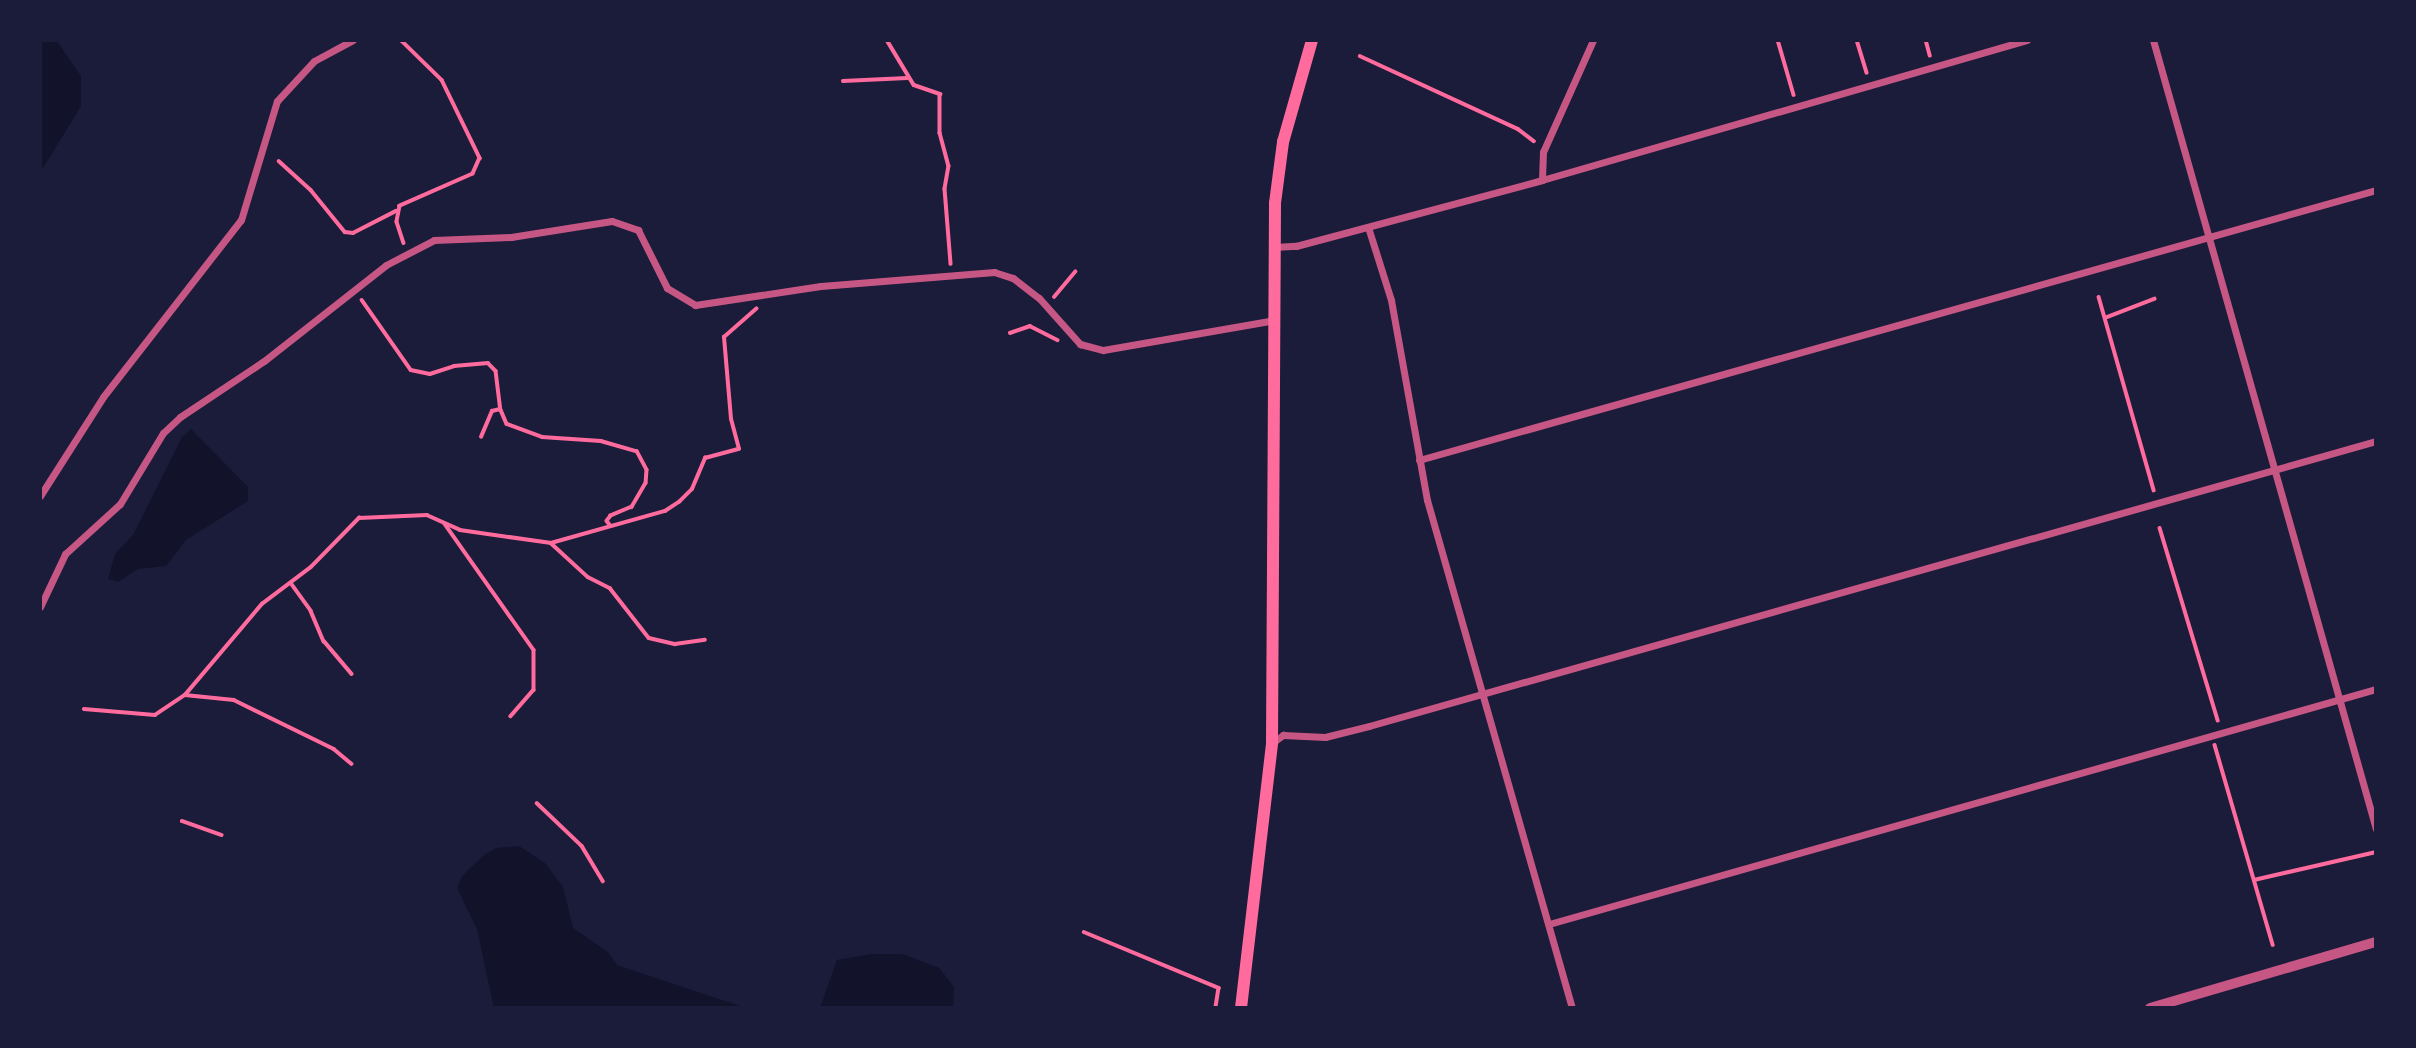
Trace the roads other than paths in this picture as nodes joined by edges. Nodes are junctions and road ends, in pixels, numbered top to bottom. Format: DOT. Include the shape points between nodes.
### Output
graph roads {
  1 [pos="353,40"];
  2 [pos="1312,40"];
  3 [pos="1593,40"];
  4 [pos="2027,40"];
  5 [pos="2153,40"];
  6 [pos="1542,180"];
  7 [pos="2376,190"];
  8 [pos="1368,227"];
  9 [pos="2209,237"];
  10 [pos="1274,247"];
  11 [pos="1275,320"];
  12 [pos="2376,441"];
  13 [pos="1419,460"];
  14 [pos="2275,468"];
  15 [pos="40,496"];
  16 [pos="40,607"];
  17 [pos="2376,689"];
  18 [pos="1482,694"];
  19 [pos="2341,699"];
  20 [pos="1272,743"];
  21 [pos="2376,829"];
  22 [pos="1549,924"];
  23 [pos="2376,942"];
  24 [pos="1241,1008"];
  25 [pos="1572,1008"];
  26 [pos="2150,1008"];
  1 -- 15 [label="street" via="314,61 277,101 241,220 103,397"];
  2 -- 10 [label="main road" via="1283,142"];
  3 -- 6 [label="street" via="1545,148"];
  4 -- 6 [label="street"];
  5 -- 9 [label="street"];
  6 -- 8 [label="street"];
  7 -- 9 [label="street"];
  8 -- 10 [label="street"];
  8 -- 13 [label="street" via="1391,300"];
  9 -- 13 [label="street"];
  9 -- 14 [label="street"];
  10 -- 11 [label="main road"];
  11 -- 16 [label="street" via="1103,350 1080,344 1013,278 994,272 710,305 680,300 667,288 638,230 612,221 511,237 434,240 408,251 264,361 180,417 163,433 120,504 65,554"];
  11 -- 20 [label="main road"];
  12 -- 14 [label="street"];
  13 -- 18 [label="street"];
  14 -- 18 [label="street"];
  14 -- 19 [label="street"];
  17 -- 19 [label="street"];
  18 -- 20 [label="street" via="1325,737 1283,735"];
  18 -- 22 [label="street"];
  19 -- 21 [label="street"];
  19 -- 22 [label="street"];
  20 -- 24 [label="main road"];
  22 -- 25 [label="street"];
  23 -- 26 [label="street"];
}
